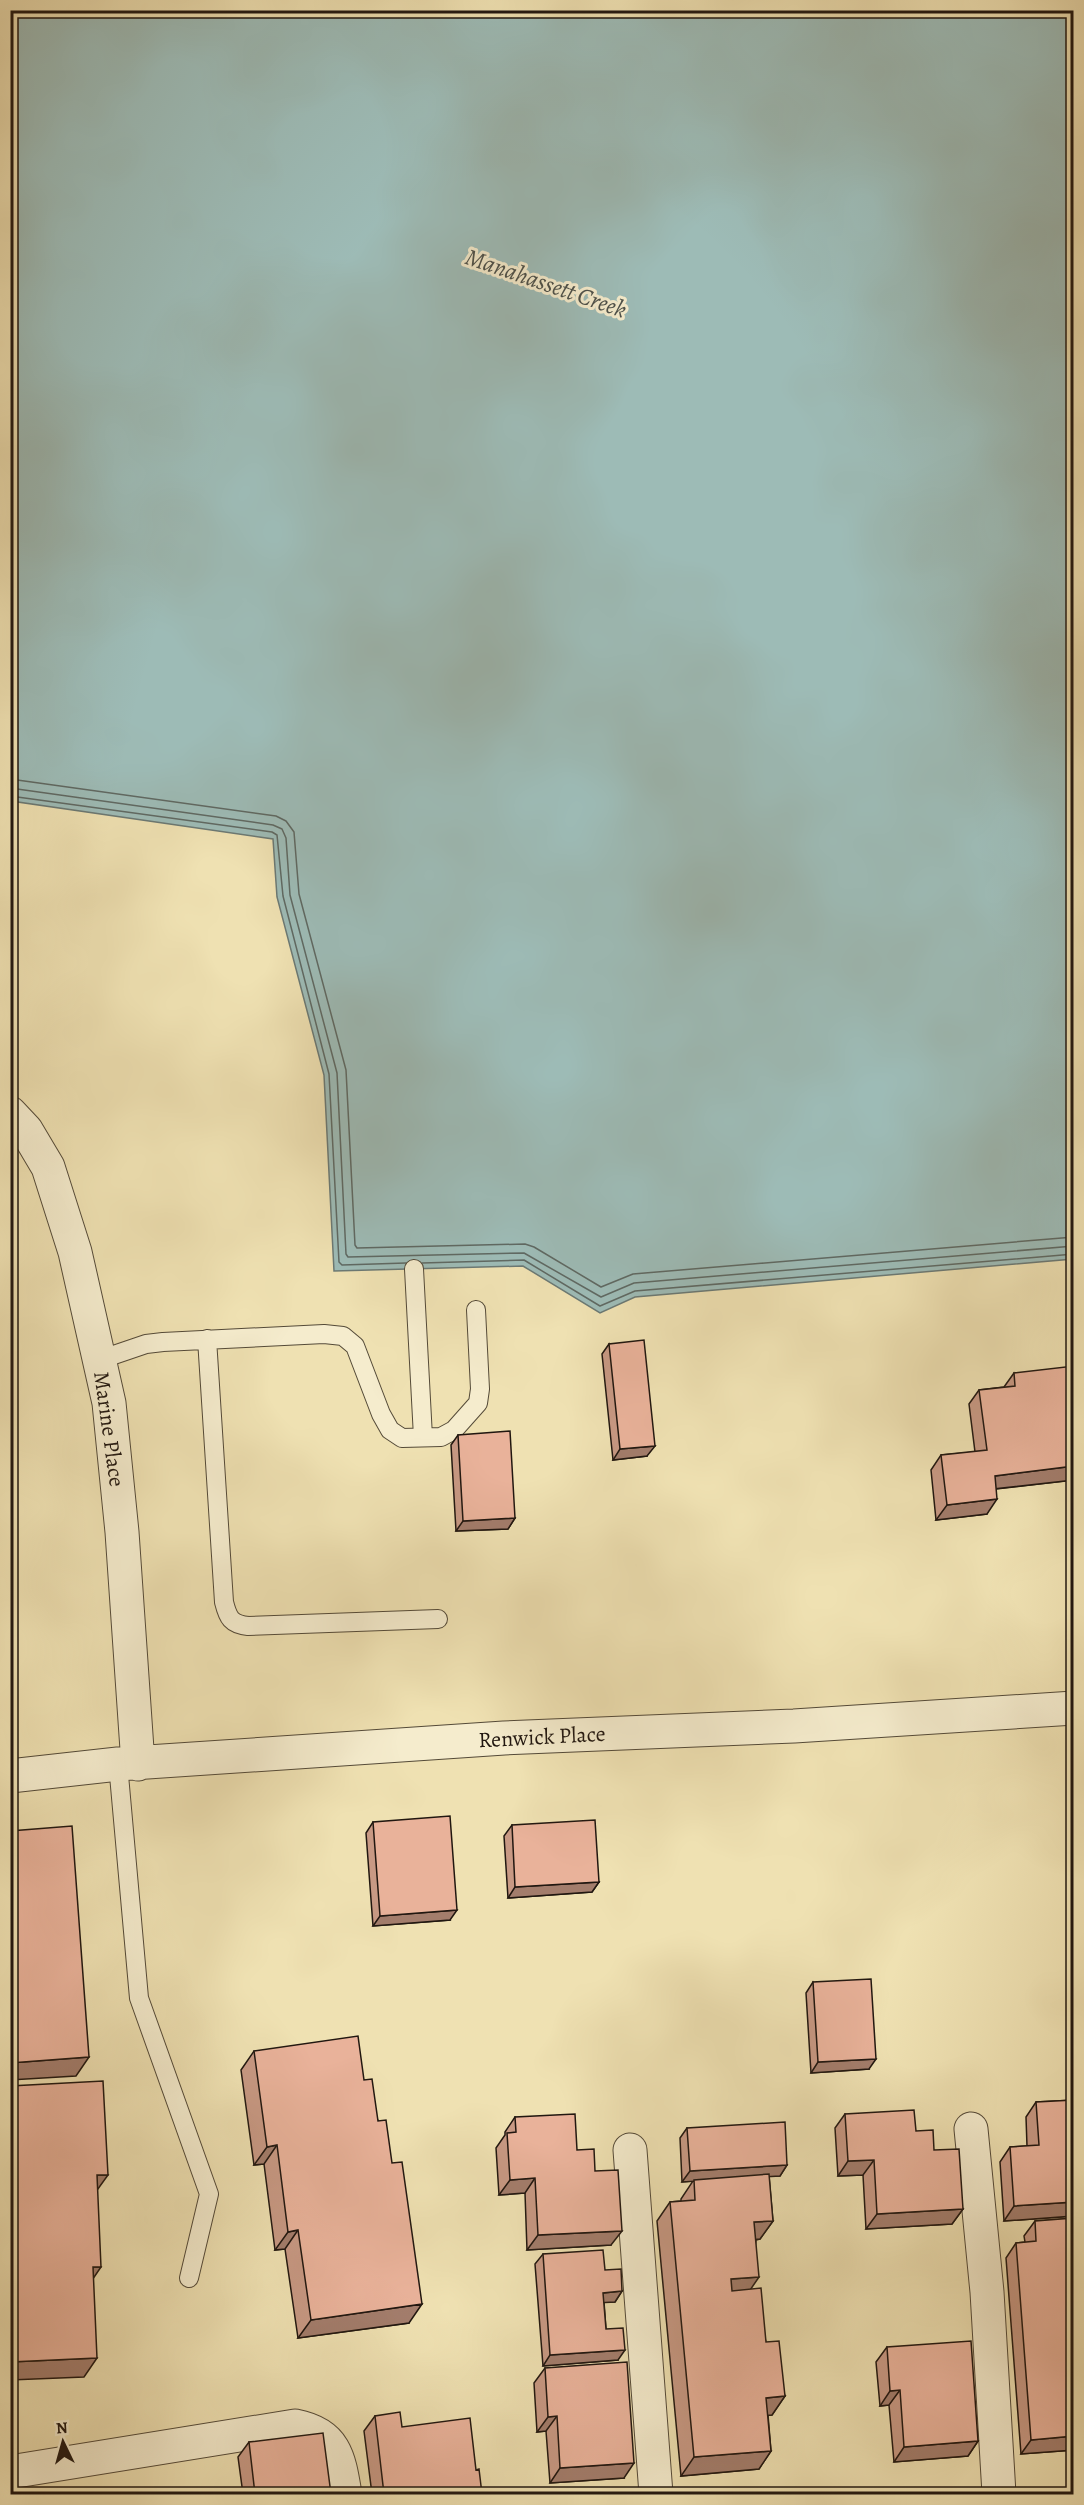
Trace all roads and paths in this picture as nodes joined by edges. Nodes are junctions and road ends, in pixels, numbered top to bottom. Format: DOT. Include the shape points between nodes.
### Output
graph roads {
  1 [pos="10,1113"];
  2 [pos="414,1269"];
  3 [pos="476,1310"];
  4 [pos="207,1339"];
  5 [pos="99,1360"];
  6 [pos="423,1437"];
  7 [pos="438,1618"];
  8 [pos="1074,1708"];
  9 [pos="128,1764"];
  10 [pos="10,1776"];
  11 [pos="971,2129"];
  12 [pos="630,2150"];
  13 [pos="189,2278"];
  14 [pos="10,2472"];
  15 [pos="345,2494"];
  16 [pos="656,2494"];
  17 [pos="999,2494"];
  1 -- 5 [label="street, Marine Place" via="26,1130 48,1167 75,1252"];
  2 -- 6 [label="lane"];
  3 -- 6 [label="lane" via="478,1403 454,1430 441,1437"];
  4 -- 5 [label="lane" via="146,1344"];
  4 -- 6 [label="lane" via="343,1336 355,1346 390,1430 402,1438"];
  4 -- 7 [label="lane" via="228,1618 248,1626"];
  5 -- 9 [label="street, Marine Place" via="109,1403 122,1532"];
  8 -- 9 [label="street, Renwick Place" via="794,1726 504,1738"];
  9 -- 10 [label="street, Renwick Place"];
  9 -- 13 [label="lane" via="139,1998 209,2194"];
  11 -- 17 [label="street" via="987,2292"];
  12 -- 16 [label="street"];
  14 -- 15 [label="street" via="296,2426 312,2429 329,2441 339,2461"];
}
